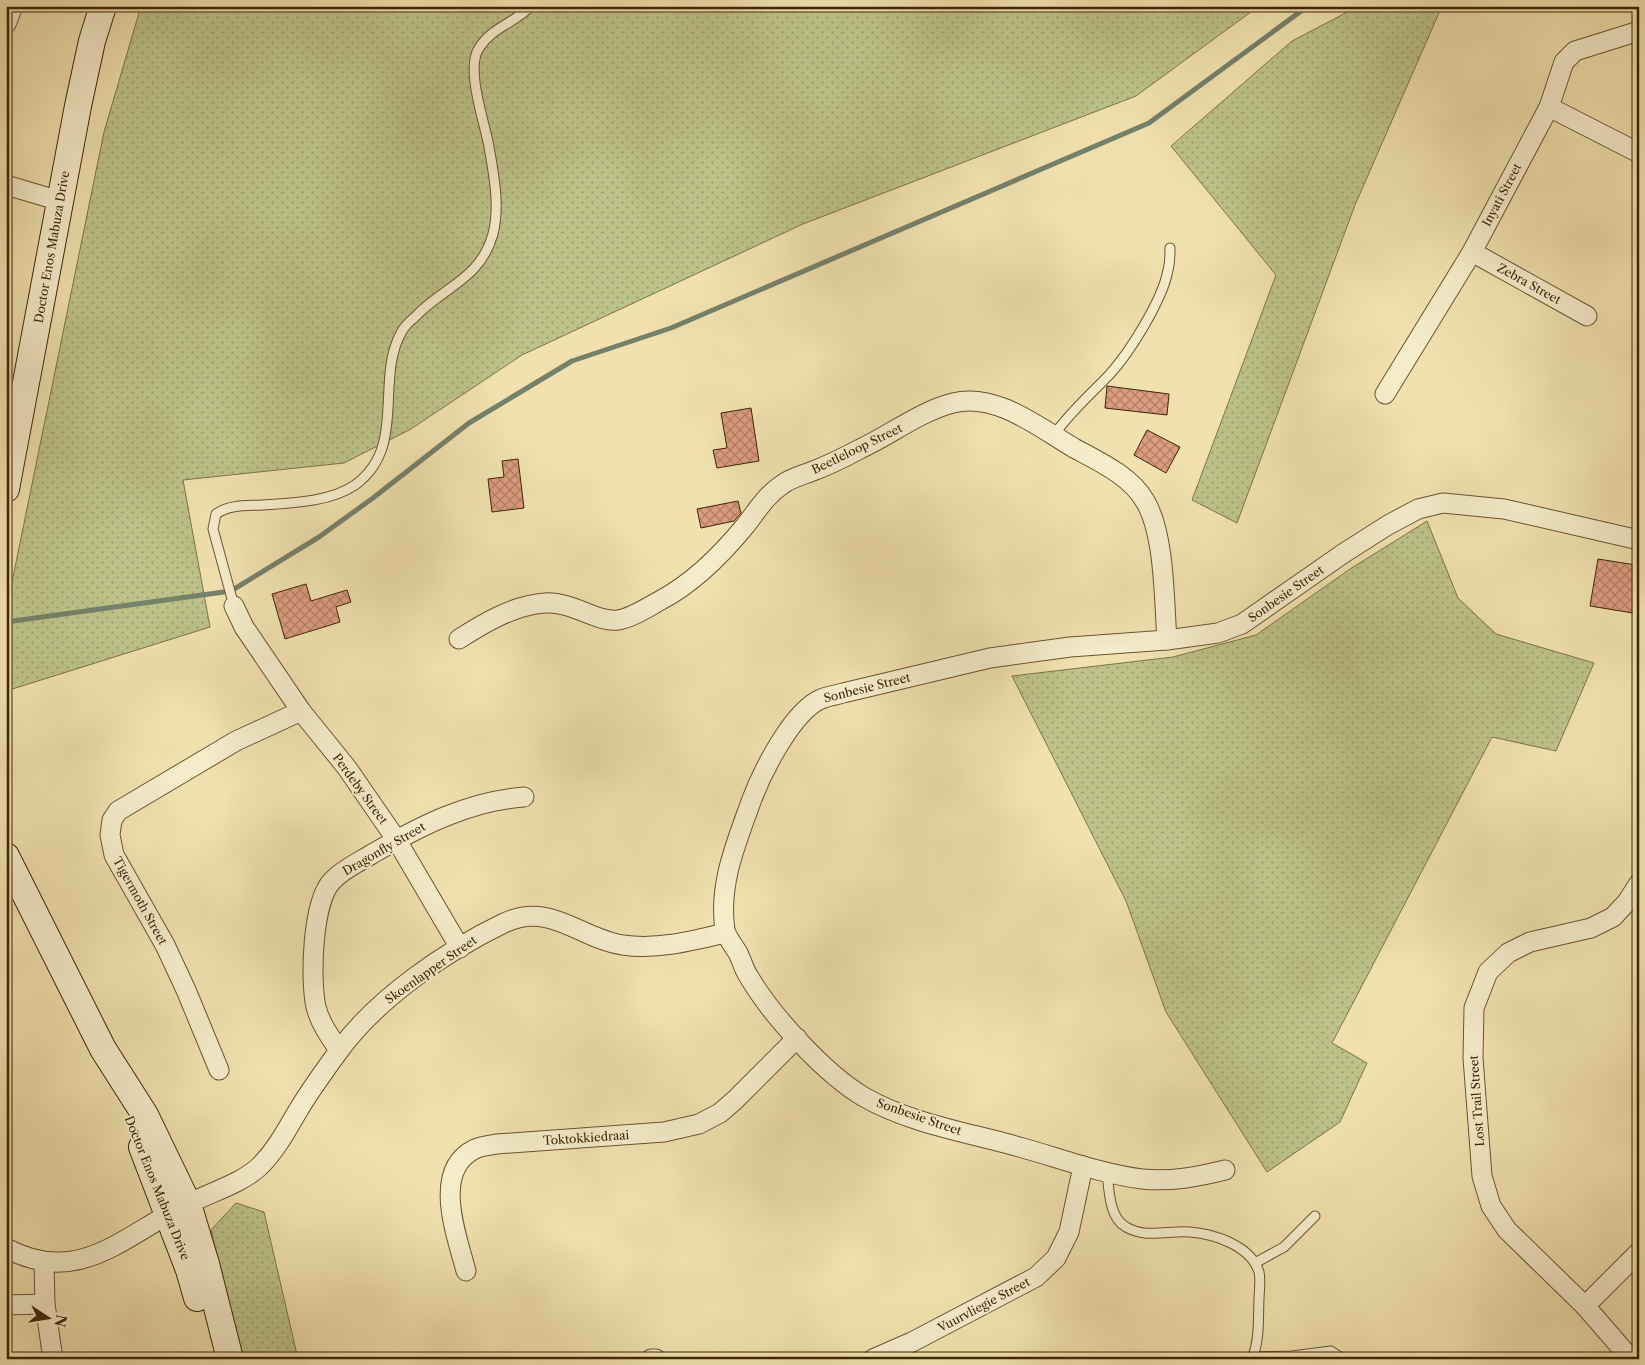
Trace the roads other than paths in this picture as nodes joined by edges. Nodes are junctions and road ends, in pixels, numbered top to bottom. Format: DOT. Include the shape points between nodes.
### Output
graph roads {
  1 [pos="13,6"];
  2 [pos="102,6"];
  3 [pos="531,6"];
  4 [pos="6,24"];
  5 [pos="1639,30"];
  6 [pos="1549,107"];
  7 [pos="1639,153"];
  8 [pos="6,185"];
  9 [pos="60,201"];
  10 [pos="1170,248"];
  11 [pos="1472,252"];
  12 [pos="1587,316"];
  13 [pos="1385,394"];
  14 [pos="1053,436"];
  15 [pos="6,489"];
  16 [pos="1636,534"];
  17 [pos="234,606"];
  18 [pos="459,639"];
  19 [pos="1167,640"];
  20 [pos="300,711"];
  21 [pos="524,797"];
  22 [pos="396,839"];
  23 [pos="6,856"];
  24 [pos="1639,883"];
  25 [pos="725,933"];
  26 [pos="460,948"];
  27 [pos="797,1038"];
  28 [pos="339,1050"];
  29 [pos="219,1070"];
  30 [pos="1083,1166"];
  31 [pos="1225,1170"];
  32 [pos="1107,1172"];
  33 [pos="178,1209"];
  34 [pos="1314,1216"];
  35 [pos="6,1248"];
  36 [pos="1639,1252"];
  37 [pos="44,1262"];
  38 [pos="1255,1263"];
  39 [pos="466,1271"];
  40 [pos="45,1304"];
  41 [pos="6,1305"];
  42 [pos="1585,1306"];
  43 [pos="1253,1358"];
  44 [pos="53,1359"];
  45 [pos="213,1359"];
  46 [pos="230,1359"];
  47 [pos="651,1359"];
  48 [pos="656,1359"];
  49 [pos="873,1359"];
  50 [pos="1343,1359"];
  51 [pos="1631,1359"];
  1 -- 4 [label="street"];
  2 -- 9 [label="main road, Doctor Enos Mabuza Drive"];
  3 -- 17 [label="lane" via="521,16 491,32 477,49 474,64 496,199 493,232 486,253 476,269 421,310 402,330 393,352 384,444 378,460 355,485 330,496 225,508 216,514 213,529"];
  5 -- 6 [label="street, Inyati Street" via="1575,51 1564,62"];
  6 -- 7 [label="street"];
  6 -- 11 [label="street, Inyati Street"];
  8 -- 9 [label="street"];
  9 -- 15 [label="main road, Doctor Enos Mabuza Drive"];
  10 -- 14 [label="lane" via="1168,272 1145,323 1112,372 1071,412"];
  11 -- 12 [label="street, Zebra Street"];
  11 -- 13 [label="street, Inyati Street"];
  14 -- 18 [label="street, Beetleloop Street" via="1012,412 988,404 955,402 861,449 784,482 707,568 664,599 636,613 617,620 598,618 564,604 544,603 489,620"];
  14 -- 19 [label="street, Beetleloop Street" via="1127,480 1145,499 1158,539"];
  16 -- 19 [label="street, Sonbesie Street" via="1504,509 1443,503 1418,509 1388,525 1242,624 1218,633"];
  17 -- 20 [label="street, Perdeby Street" via="244,627"];
  19 -- 25 [label="street, Sonbesie Street" via="1070,647 990,658 820,700 797,719 756,789 733,852 724,890"];
  20 -- 22 [label="street, Perdeby Street" via="347,768"];
  20 -- 29 [label="street, Tigermoth Street" via="212,755 118,811 112,820 110,836 114,855 165,945"];
  21 -- 22 [label="street, Dragonfly Street" via="466,808"];
  22 -- 26 [label="street, Perdeby Street"];
  22 -- 28 [label="street, Dragonfly Street" via="330,882 322,898 317,921 313,984 316,1008 325,1030"];
  23 -- 33 [label="main road, Doctor Enos Mabuza Drive" via="103,1049 145,1153"];
  24 -- 42 [label="street, Lost Trail Street" via="1613,917 1591,928 1530,942 1508,953 1488,972 1474,1008 1473,1058 1482,1176 1491,1206 1507,1230"];
  25 -- 26 [label="street, Skoenlapper Street" via="686,942 622,945 555,919 534,915 507,922"];
  25 -- 27 [label="street, Sonbesie Street" via="748,977"];
  26 -- 28 [label="street, Skoenlapper Street" via="395,992 362,1022"];
  27 -- 30 [label="street, Sonbesie Street" via="843,1082 884,1107"];
  27 -- 39 [label="street, Toktokkiedraai" via="736,1100 699,1124 664,1132 497,1144 476,1148 462,1157 449,1192"];
  28 -- 33 [label="street, Skoenlapper Street" via="274,1151 258,1168"];
  30 -- 32 [label="street, Sonbesie Street"];
  30 -- 49 [label="street, Vuurvliegie Street" via="1069,1232 1056,1258 1036,1277"];
  31 -- 32 [label="street, Sonbesie Street" via="1165,1180"];
  32 -- 38 [label="lane" via="1116,1217 1125,1227 1155,1234 1191,1232 1209,1236 1243,1250"];
  33 -- 37 [label="street, Skoenlapper Street" via="101,1253 72,1262"];
  33 -- 45 [label="main road, Doctor Enos Mabuza Drive" via="189,1270"];
  33 -- 46 [label="main road, Doctor Enos Mabuza Drive" via="206,1264"];
  34 -- 38 [label="lane" via="1284,1247"];
  35 -- 37 [label="street"];
  36 -- 42 [label="street"];
  37 -- 40 [label="street"];
  38 -- 43 [label="lane" via="1260,1274 1258,1337"];
  40 -- 41 [label="street"];
  40 -- 44 [label="street"];
  42 -- 51 [label="street, Lost Trail Street"];
  43 -- 50 [label="lane" via="1331,1350"];
  47 -- 48 [label="street"];
}
